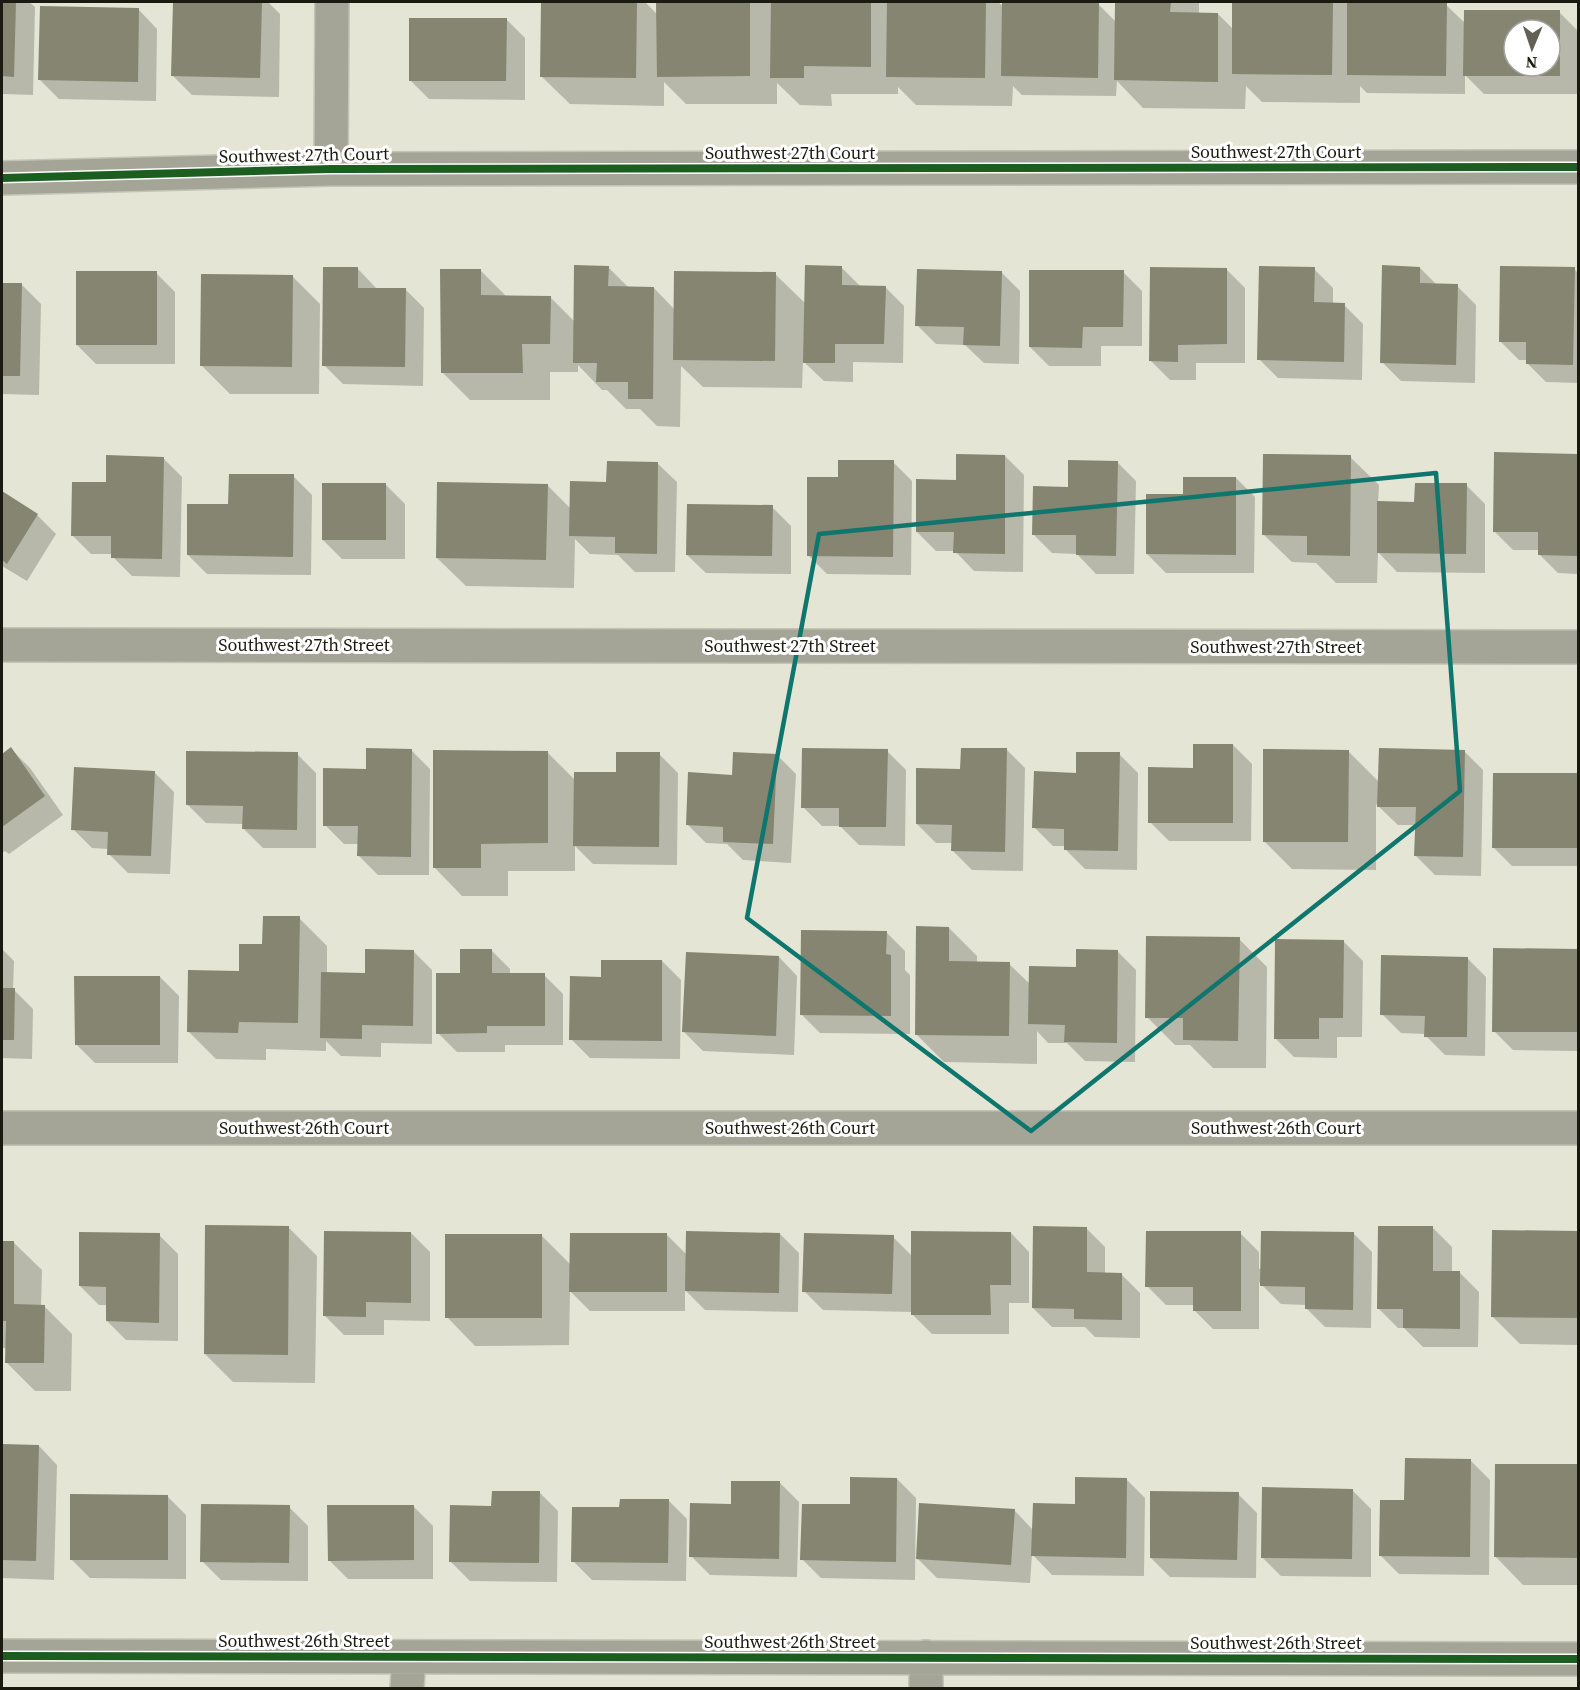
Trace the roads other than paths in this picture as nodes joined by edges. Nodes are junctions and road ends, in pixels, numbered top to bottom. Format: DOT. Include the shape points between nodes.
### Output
graph roads {
  1 [pos="332,2"];
  2 [pos="1578,167"];
  3 [pos="331,169"];
  4 [pos="2,178"];
  5 [pos="2,645"];
  6 [pos="1578,647"];
  7 [pos="2,1128"];
  8 [pos="1578,1128"];
  9 [pos="2,1656"];
  10 [pos="409,1657"];
  11 [pos="1578,1659"];
  12 [pos="926,1673"];
  13 [pos="408,1689"];
  1 -- 3 [label="street"];
  2 -- 3 [label="street, Southwest 27th Court"];
  3 -- 4 [label="street, Southwest 27th Court"];
  5 -- 6 [label="street, Southwest 27th Street"];
  7 -- 8 [label="street, Southwest 26th Court"];
  9 -- 10 [label="street, Southwest 26th Street"];
  10 -- 12 [label="street, Southwest 26th Street"];
  10 -- 13 [label="street"];
  11 -- 12 [label="street, Southwest 26th Street"];
}
